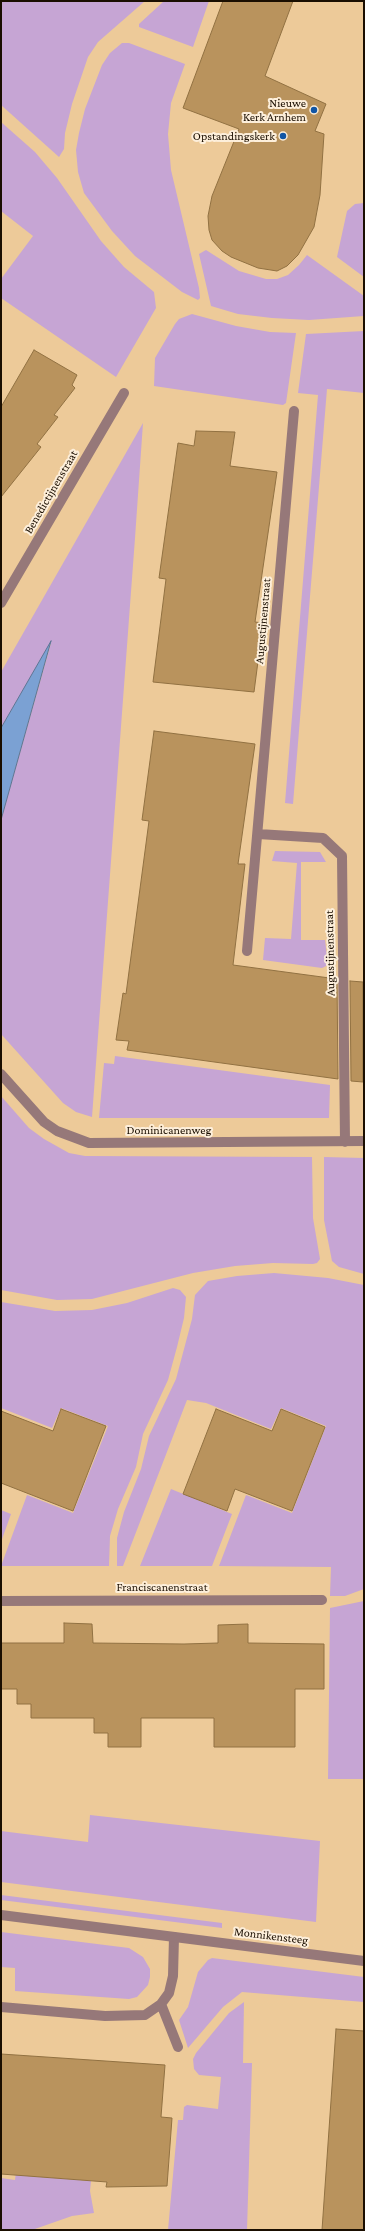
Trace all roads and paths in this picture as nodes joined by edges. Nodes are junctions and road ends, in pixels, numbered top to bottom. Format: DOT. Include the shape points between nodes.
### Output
graph roads {
  1 [pos="124,393"];
  2 [pos="294,411"];
  3 [pos="1,603"];
  4 [pos="258,834"];
  5 [pos="248,951"];
  6 [pos="1,1074"];
  7 [pos="364,1141"];
  8 [pos="345,1142"];
  9 [pos="322,1600"];
  10 [pos="1,1601"];
  11 [pos="1,1915"];
  12 [pos="174,1937"];
  13 [pos="364,1961"];
  14 [pos="161,2004"];
  15 [pos="1,2007"];
  16 [pos="178,2047"];
  1 -- 3 [label="street, Benedictijnenstraat"];
  2 -- 4 [label="street, Augustijnenstraat"];
  4 -- 5 [label="street, Augustijnenstraat"];
  4 -- 8 [label="street, Augustijnenstraat" via="323,838 342,856"];
  6 -- 8 [label="street, Dominicanenweg" via="44,1122 63,1134 89,1143"];
  7 -- 8 [label="street, Dominicanenweg"];
  9 -- 10 [label="street, Franciscanenstraat"];
  11 -- 12 [label="street, Monnikensteeg"];
  12 -- 13 [label="street, Monnikensteeg"];
  12 -- 14 [label="street" via="173,1976 169,1993"];
  14 -- 15 [label="street" via="145,2015 125,2017"];
  14 -- 16 [label="street"];
}
